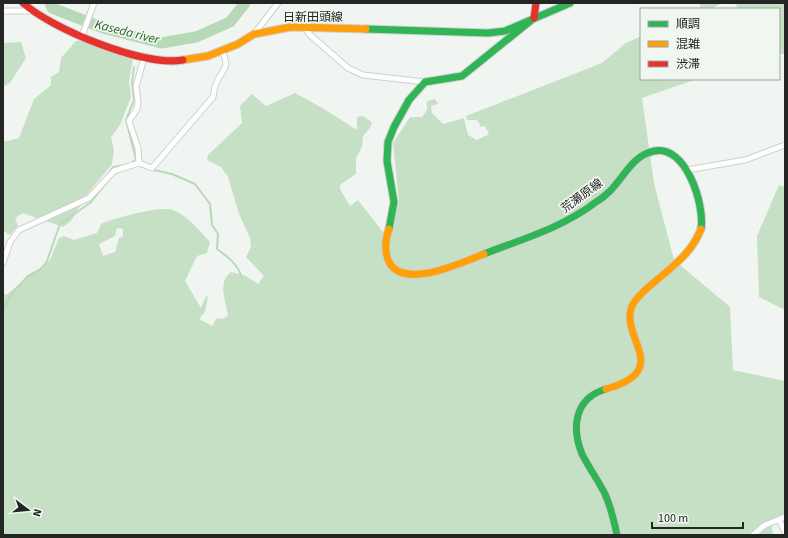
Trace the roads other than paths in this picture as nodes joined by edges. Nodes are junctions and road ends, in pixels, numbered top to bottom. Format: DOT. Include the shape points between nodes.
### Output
graph roads {
  1 [pos="23,3"];
  2 [pos="278,3"];
  3 [pos="536,3"];
  4 [pos="570,3"];
  5 [pos="94,5"];
  6 [pos="3,11"];
  7 [pos="32,11"];
  8 [pos="534,18"];
  9 [pos="305,27"];
  10 [pos="254,34"];
  11 [pos="82,35"];
  12 [pos="222,51"];
  13 [pos="144,58"];
  14 [pos="424,82"];
  15 [pos="785,145"];
  16 [pos="139,163"];
  17 [pos="687,170"];
  18 [pos="3,263"];
  19 [pos="785,517"];
  20 [pos="779,520"];
  21 [pos="785,532"];
  22 [pos="617,535"];
  23 [pos="753,535"];
  1 -- 7 [label="street, 日新田頭線"];
  2 -- 10 [label="street"];
  3 -- 8 [label="street"];
  4 -- 8 [label="street, 日新田頭線"];
  5 -- 11 [label="street"];
  6 -- 7 [label="street"];
  7 -- 11 [label="street, 日新田頭線"];
  8 -- 9 [label="street, 日新田頭線" via="504,31 488,33"];
  8 -- 14 [label="street" via="462,76"];
  9 -- 10 [label="street, 日新田頭線"];
  9 -- 14 [label="street" via="309,34 348,68 363,76"];
  10 -- 12 [label="street, 日新田頭線"];
  11 -- 13 [label="street, 日新田頭線"];
  12 -- 13 [label="street, 日新田頭線" via="178,61"];
  12 -- 16 [label="street" via="226,66 215,85 213,97 152,168"];
  13 -- 16 [label="street" via="136,86 137,109 129,121 138,148"];
  14 -- 17 [label="street, 荒瀬原線" via="410,96 389,138 387,158 394,207 384,241 390,264 401,274 410,276 452,266 561,224 587,209 609,191 635,161 646,153 666,150 677,156"];
  15 -- 17 [label="street" via="745,160"];
  16 -- 18 [label="street" via="114,170 89,198 19,230 10,242"];
  17 -- 22 [label="street, 荒瀬原線" via="701,210 701,229 697,238 684,256 639,295 632,307 630,315 641,359 633,378 593,393 579,412 577,442 584,460 609,502"];
  19 -- 20 [label="street"];
  20 -- 21 [label="street"];
  20 -- 23 [label="street" via="765,525"];
}
